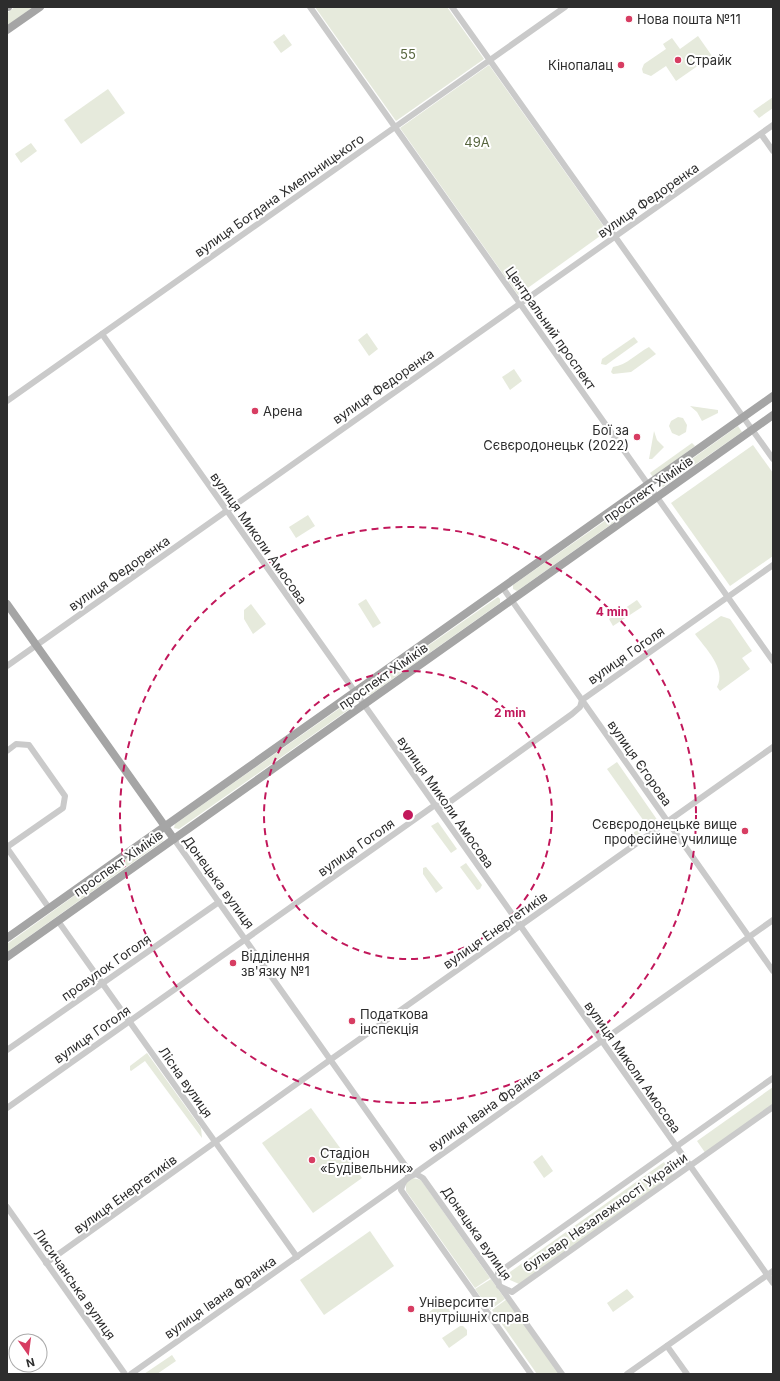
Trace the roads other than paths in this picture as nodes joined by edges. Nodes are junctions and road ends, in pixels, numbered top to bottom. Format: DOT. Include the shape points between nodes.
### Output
graph roads {
  1 [pos="40,7"];
  2 [pos="310,7"];
  3 [pos="452,7"];
  4 [pos="565,7"];
  5 [pos="7,30"];
  6 [pos="490,60"];
  7 [pos="773,125"];
  8 [pos="395,126"];
  9 [pos="761,134"];
  10 [pos="773,151"];
  11 [pos="615,237"];
  12 [pos="520,304"];
  13 [pos="102,334"];
  14 [pos="773,396"];
  15 [pos="7,401"];
  16 [pos="773,415"];
  17 [pos="744,417"];
  18 [pos="752,430"];
  19 [pos="773,459"];
  20 [pos="648,484"];
  21 [pos="657,497"];
  22 [pos="227,511"];
  23 [pos="773,565"];
  24 [pos="503,588"];
  25 [pos="728,597"];
  26 [pos="511,600"];
  27 [pos="7,604"];
  28 [pos="36,645"];
  29 [pos="773,661"];
  30 [pos="7,666"];
  31 [pos="355,692"];
  32 [pos="582,700"];
  33 [pos="364,705"];
  34 [pos="773,747"];
  35 [pos="7,751"];
  36 [pos="435,805"];
  37 [pos="668,822"];
  38 [pos="165,827"];
  39 [pos="174,839"];
  40 [pos="7,848"];
  41 [pos="219,902"];
  42 [pos="49,908"];
  43 [pos="773,920"];
  44 [pos="58,921"];
  45 [pos="520,926"];
  46 [pos="749,937"];
  47 [pos="7,938"];
  48 [pos="246,939"];
  49 [pos="7,957"];
  50 [pos="773,971"];
  51 [pos="102,983"];
  52 [pos="129,1021"];
  53 [pos="602,1041"];
  54 [pos="7,1050"];
  55 [pos="330,1060"];
  56 [pos="773,1078"];
  57 [pos="773,1107"];
  58 [pos="7,1108"];
  59 [pos="215,1142"];
  60 [pos="676,1147"];
  61 [pos="690,1166"];
  62 [pos="408,1176"];
  63 [pos="7,1207"];
  64 [pos="297,1257"];
  65 [pos="46,1263"];
  66 [pos="770,1273"];
  67 [pos="773,1283"];
  68 [pos="500,1286"];
  69 [pos="667,1346"];
  70 [pos="125,1374"];
  71 [pos="131,1374"];
  72 [pos="531,1374"];
  73 [pos="562,1374"];
  74 [pos="627,1374"];
  75 [pos="687,1374"];
  1 -- 5 [label="main road"];
  2 -- 8 [label="street, Центральний проспект"];
  3 -- 6 [label="street"];
  4 -- 6 [label="street, вулиця Богдана Хмельницького"];
  6 -- 8 [label="street, вулиця Богдана Хмельницького"];
  6 -- 11 [label="street"];
  7 -- 9 [label="street, вулиця Федоренка"];
  8 -- 12 [label="street, Центральний проспект"];
  8 -- 13 [label="street, вулиця Богдана Хмельницького"];
  9 -- 10 [label="street"];
  9 -- 11 [label="street, вулиця Федоренка"];
  11 -- 12 [label="street, вулиця Федоренка"];
  11 -- 17 [label="street"];
  12 -- 20 [label="street, Центральний проспект"];
  12 -- 22 [label="street, вулиця Федоренка"];
  13 -- 15 [label="street, вулиця Богдана Хмельницького"];
  13 -- 22 [label="street, вулиця Миколи Амосова"];
  14 -- 17 [label="main road, проспект Хіміків"];
  16 -- 18 [label="main road, проспект Хіміків"];
  17 -- 18 [label="street"];
  17 -- 20 [label="main road, проспект Хіміків"];
  18 -- 19 [label="street"];
  18 -- 21 [label="main road, проспект Хіміків"];
  20 -- 21 [label="street, Центральний проспект"];
  20 -- 24 [label="main road, проспект Хіміків"];
  21 -- 25 [label="street, Центральний проспект"];
  21 -- 26 [label="main road, проспект Хіміків"];
  22 -- 28 [label="street, вулиця Федоренка"];
  22 -- 31 [label="street, вулиця Миколи Амосова"];
  23 -- 25 [label="street, вулиця Гоголя"];
  24 -- 26 [label="street, вулиця Єгорова"];
  24 -- 31 [label="main road, проспект Хіміків"];
  25 -- 29 [label="street, Центральний проспект"];
  25 -- 32 [label="street, вулиця Гоголя"];
  26 -- 32 [label="street, вулиця Єгорова"];
  26 -- 33 [label="main road, проспект Хіміків"];
  27 -- 28 [label="main road, Донецька вулиця"];
  28 -- 30 [label="street, вулиця Федоренка"];
  28 -- 38 [label="main road, Донецька вулиця"];
  31 -- 33 [label="street, вулиця Миколи Амосова"];
  31 -- 38 [label="main road, проспект Хіміків"];
  32 -- 36 [label="street, вулиця Гоголя" via="580,707 572,714 443,807"];
  32 -- 37 [label="street, вулиця Єгорова"];
  33 -- 36 [label="street, вулиця Миколи Амосова"];
  33 -- 39 [label="main road, проспект Хіміків"];
  34 -- 37 [label="street, вулиця Енергетиків"];
  35 -- 40 [label="street" via="16,744 29,746 65,796 63,808"];
  36 -- 45 [label="street, вулиця Миколи Амосова"];
  36 -- 48 [label="street, вулиця Гоголя"];
  37 -- 45 [label="street, вулиця Енергетиків"];
  37 -- 46 [label="street, вулиця Єгорова"];
  38 -- 39 [label="main road, Донецька вулиця"];
  38 -- 42 [label="main road, проспект Хіміків"];
  39 -- 41 [label="street, Донецька вулиця"];
  39 -- 44 [label="main road, проспект Хіміків"];
  40 -- 42 [label="street"];
  41 -- 48 [label="street, Донецька вулиця"];
  41 -- 51 [label="street, провулок Гоголя"];
  42 -- 47 [label="main road, проспект Хіміків"];
  43 -- 46 [label="street, вулиця Івана Франка"];
  44 -- 49 [label="main road, проспект Хіміків"];
  44 -- 51 [label="street, Лісна вулиця"];
  45 -- 53 [label="street, вулиця Миколи Амосова"];
  45 -- 55 [label="street, вулиця Енергетиків"];
  46 -- 50 [label="street, вулиця Єгорова"];
  46 -- 53 [label="street, вулиця Івана Франка"];
  48 -- 52 [label="street, вулиця Гоголя"];
  48 -- 55 [label="street, Донецька вулиця"];
  51 -- 52 [label="street, Лісна вулиця"];
  51 -- 54 [label="street, провулок Гоголя"];
  52 -- 58 [label="street, вулиця Гоголя"];
  52 -- 59 [label="street, Лісна вулиця"];
  53 -- 60 [label="street, вулиця Миколи Амосова"];
  53 -- 62 [label="street, вулиця Івана Франка"];
  55 -- 59 [label="street, вулиця Енергетиків"];
  55 -- 62 [label="street, Донецька вулиця" via="406,1168"];
  56 -- 60 [label="street, бульвар Незалежності України"];
  57 -- 61 [label="street, бульвар Незалежності України"];
  59 -- 64 [label="street, Лісна вулиця"];
  59 -- 65 [label="street, вулиця Енергетиків"];
  60 -- 61 [label="street, вулиця Миколи Амосова"];
  60 -- 68 [label="street, бульвар Незалежності України" via="498,1273"];
  61 -- 66 [label="street, вулиця Миколи Амосова"];
  61 -- 68 [label="street, бульвар Незалежності України" via="512,1292"];
  62 -- 64 [label="street, вулиця Івана Франка"];
  62 -- 68 [label="street, Донецька вулиця" via="416,1174 423,1178"];
  62 -- 72 [label="street" via="401,1190"];
  63 -- 65 [label="street, Лисичанська вулиця"];
  64 -- 71 [label="street, вулиця Івана Франка"];
  65 -- 70 [label="street, Лисичанська вулиця"];
  66 -- 67 [label="street, вулиця Миколи Амосова"];
  66 -- 69 [label="street"];
  68 -- 73 [label="street, Донецька вулиця"];
  69 -- 74 [label="street"];
  69 -- 75 [label="street"];
}
